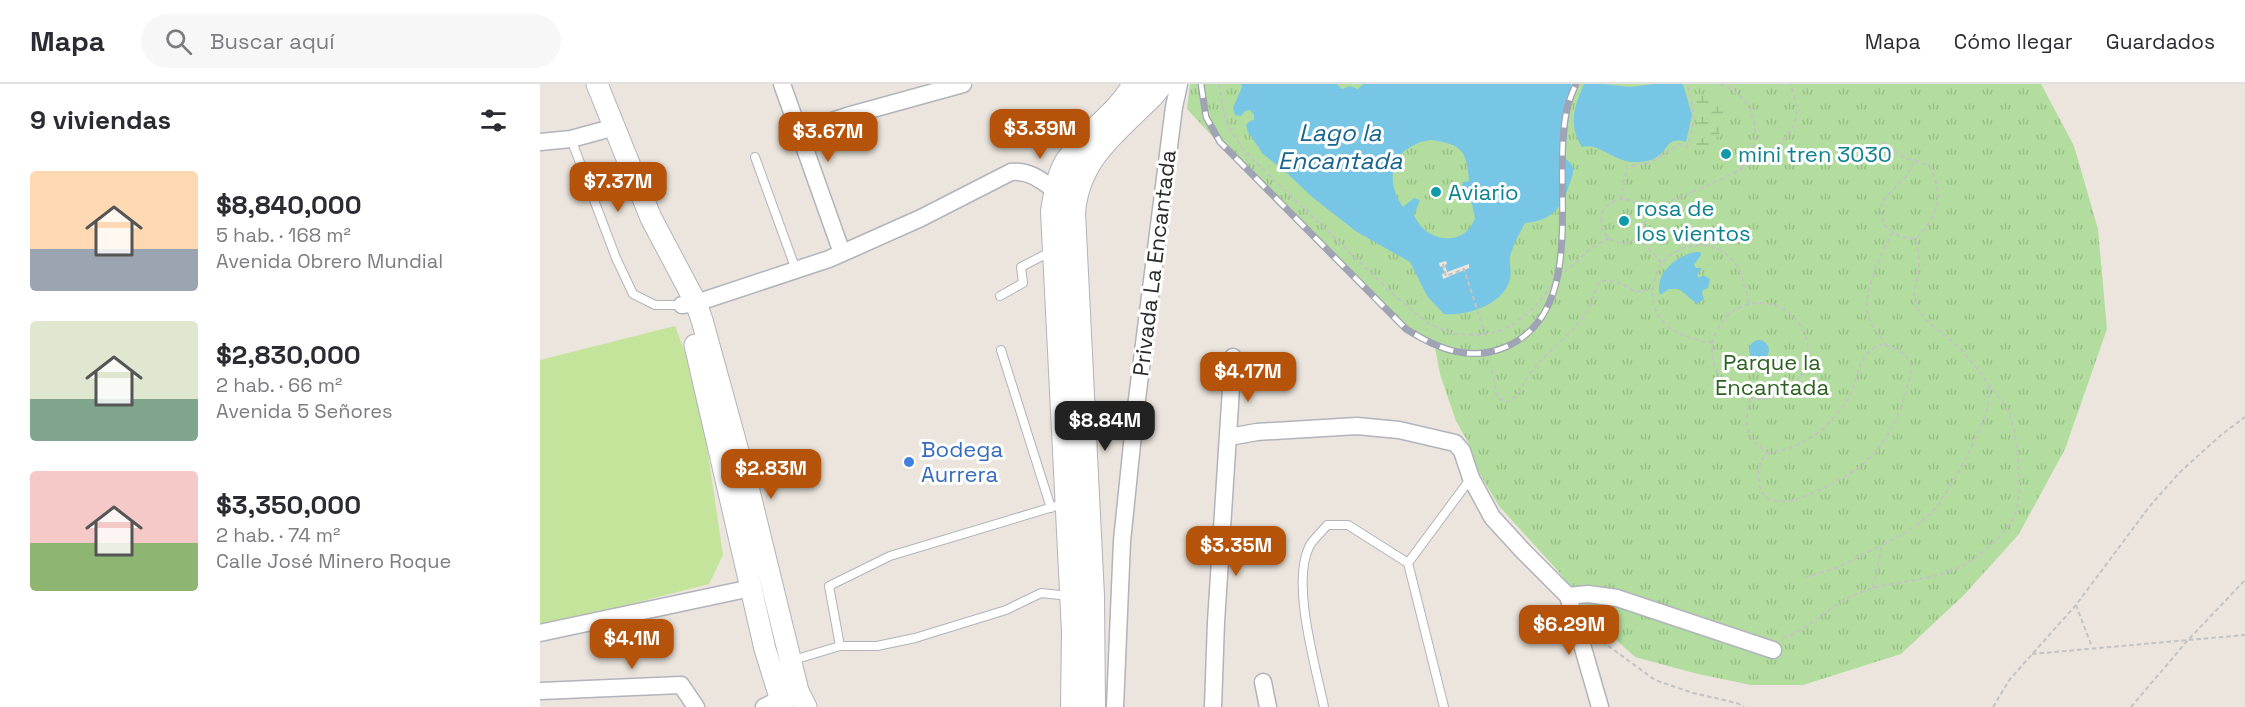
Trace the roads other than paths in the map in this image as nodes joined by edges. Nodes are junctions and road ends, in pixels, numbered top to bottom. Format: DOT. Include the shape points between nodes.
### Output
graph roads {
  1 [pos="587,84"];
  2 [pos="597,84"];
  3 [pos="782,84"];
  4 [pos="963,84"];
  5 [pos="1179,84"];
  6 [pos="1149,88"];
  7 [pos="1174,107"];
  8 [pos="604,130"];
  9 [pos="798,132"];
  10 [pos="571,139"];
  11 [pos="540,142"];
  12 [pos="755,157"];
  13 [pos="1056,191"];
  14 [pos="1055,249"];
  15 [pos="842,252"];
  16 [pos="796,270"];
  17 [pos="1000,296"];
  18 [pos="689,304"];
  19 [pos="1001,350"];
  20 [pos="1233,357"];
  21 [pos="1229,437"];
  22 [pos="1471,478"];
  23 [pos="738,492"];
  24 [pos="1058,505"];
  25 [pos="1408,563"];
  26 [pos="751,588"];
  27 [pos="1082,596"];
  28 [pos="1568,596"];
  29 [pos="540,633"];
  30 [pos="1774,645"];
  31 [pos="840,646"];
  32 [pos="790,661"];
  33 [pos="1263,682"];
  34 [pos="540,690"];
  35 [pos="780,703"];
  36 [pos="696,707"];
  37 [pos="1073,707"];
  38 [pos="1093,707"];
  39 [pos="1115,707"];
  40 [pos="1213,707"];
  41 [pos="1268,707"];
  42 [pos="1324,707"];
  43 [pos="1444,707"];
  44 [pos="1600,707"];
  1 -- 8 [label="street"];
  2 -- 18 [label="street"];
  3 -- 9 [label="street"];
  4 -- 9 [label="street"];
  5 -- 7 [label="street, Privada La Encantada"];
  6 -- 7 [label="street" via="1168,93"];
  6 -- 13 [label="main road" via="1096,129 1066,163"];
  6 -- 27 [label="main road" via="1085,167 1075,195"];
  7 -- 39 [label="street, Privada La Encantada" via="1122,541"];
  8 -- 10 [label="street"];
  8 -- 18 [label="street" via="634,201"];
  9 -- 15 [label="street"];
  10 -- 11 [label="street"];
  10 -- 18 [label="lane" via="633,294 656,304"];
  12 -- 16 [label="lane"];
  13 -- 14 [label="main road"];
  13 -- 15 [label="street" via="1036,177 1011,172 921,218"];
  14 -- 17 [label="lane" via="1021,267 1023,283"];
  14 -- 24 [label="main road"];
  15 -- 16 [label="street"];
  16 -- 18 [label="street"];
  18 -- 23 [label="street" via="691,325"];
  19 -- 24 [label="lane"];
  20 -- 21 [label="street"];
  21 -- 22 [label="street" via="1357,426 1399,430 1455,443 1462,451"];
  21 -- 40 [label="street"];
  22 -- 25 [label="lane"];
  22 -- 28 [label="street" via="1492,517"];
  23 -- 26 [label="street"];
  23 -- 32 [label="street"];
  24 -- 27 [label="main road"];
  24 -- 31 [label="lane" via="890,556 829,586"];
  25 -- 42 [label="lane" via="1348,525 1328,525 1310,546 1302,595"];
  25 -- 43 [label="lane"];
  26 -- 29 [label="street"];
  26 -- 35 [label="street"];
  27 -- 31 [label="lane" via="1041,592 1006,610 915,638 877,646"];
  27 -- 37 [label="main road" via="1074,632"];
  27 -- 38 [label="main road"];
  28 -- 30 [label="street" via="1617,598"];
  28 -- 44 [label="street"];
  31 -- 32 [label="lane"];
  32 -- 35 [label="street"];
  33 -- 41 [label="street"];
  34 -- 36 [label="street" via="681,685"];
}
